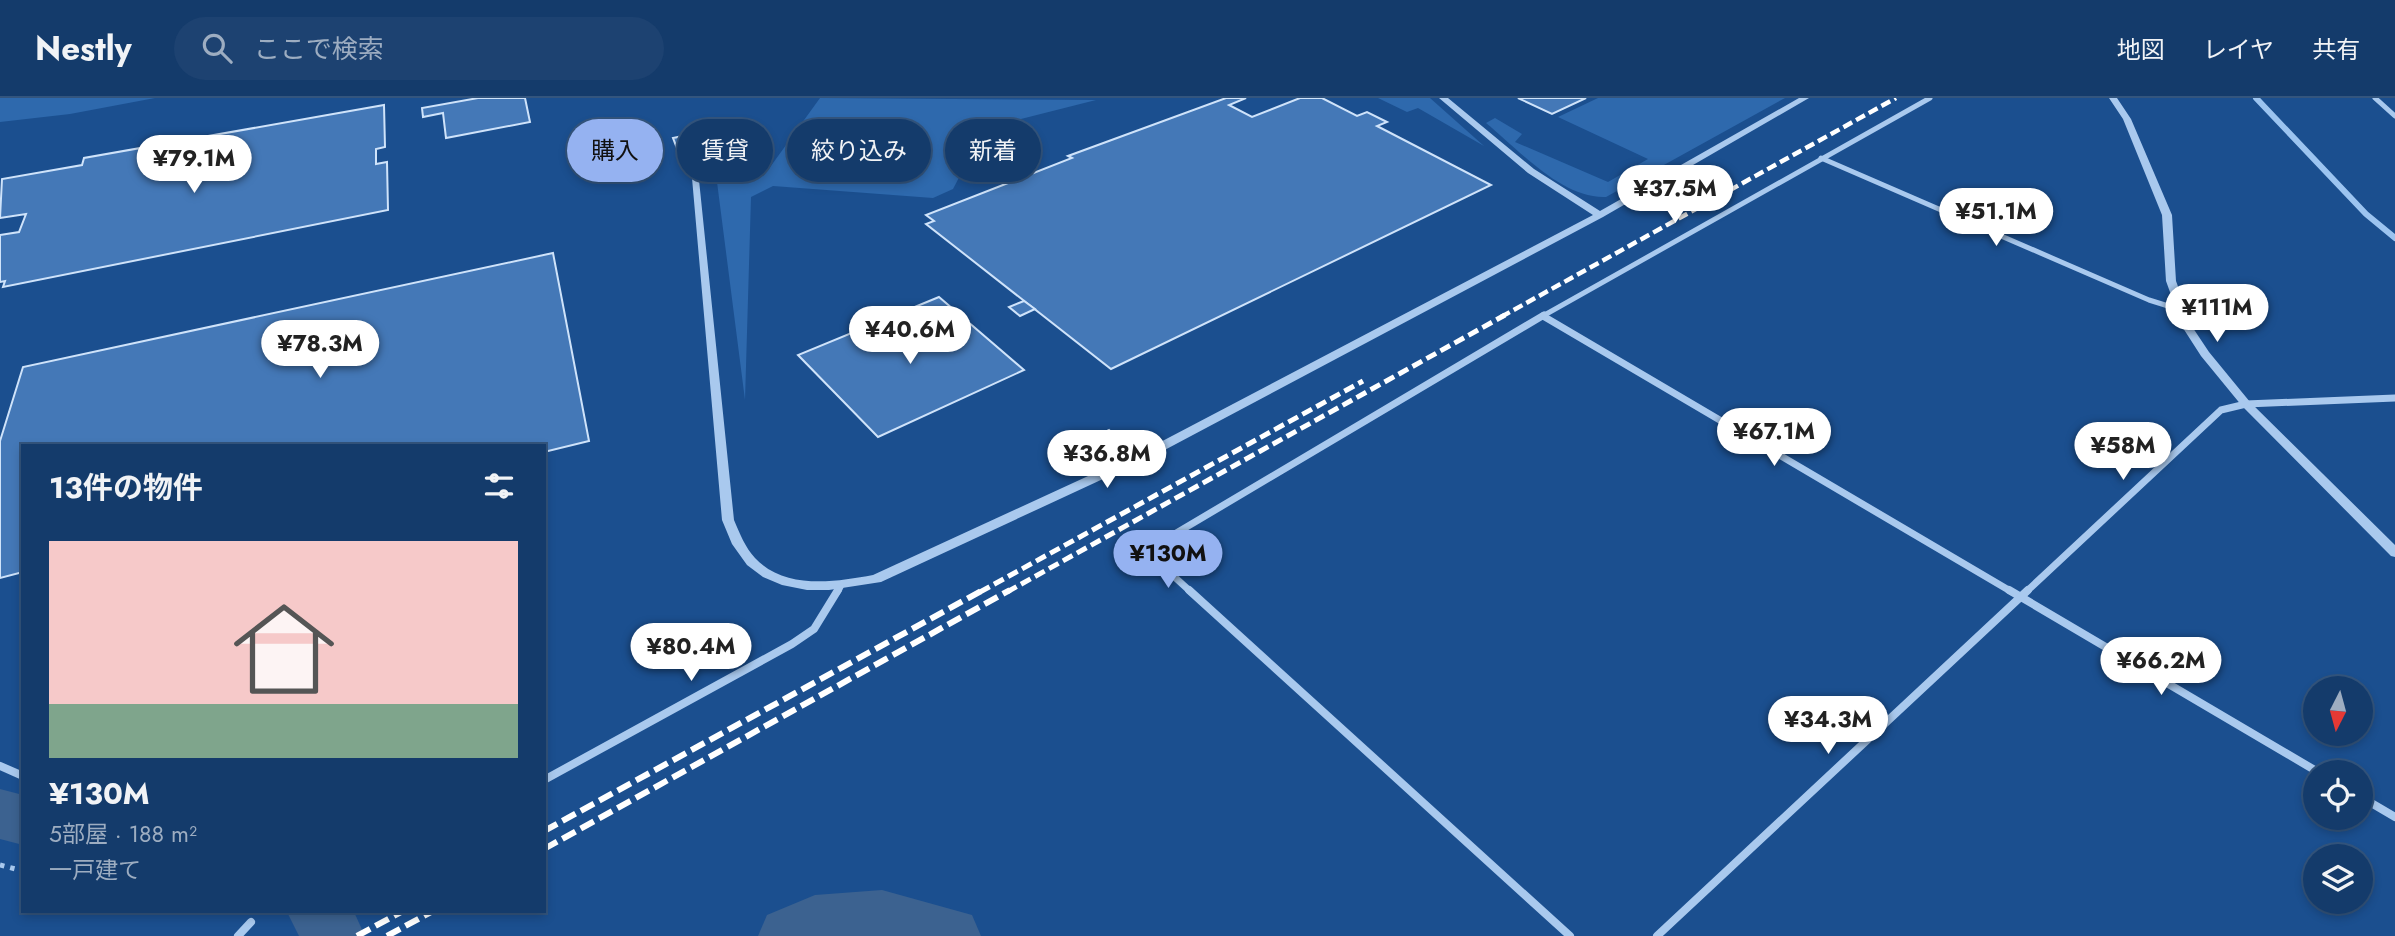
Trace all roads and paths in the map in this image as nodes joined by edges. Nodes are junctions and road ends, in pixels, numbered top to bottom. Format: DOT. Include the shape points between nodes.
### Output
graph roads {
  1 [pos="1443,98"];
  2 [pos="1805,98"];
  3 [pos="1930,98"];
  4 [pos="2113,98"];
  5 [pos="2375,98"];
  6 [pos="2395,116"];
  7 [pos="1821,158"];
  8 [pos="695,182"];
  9 [pos="1600,215"];
  10 [pos="2181,310"];
  11 [pos="1543,316"];
  12 [pos="2395,398"];
  13 [pos="2246,404"];
  14 [pos="2395,553"];
  15 [pos="840,587"];
  16 [pos="2019,597"];
  17 [pos="2303,763"];
  18 [pos="0,766"];
  19 [pos="21,775"];
  20 [pos="546,779"];
  21 [pos="2373,804"];
  22 [pos="2395,817"];
  23 [pos="0,865"];
  24 [pos="21,871"];
  25 [pos="251,922"];
  26 [pos="237,936"];
  27 [pos="1570,936"];
  28 [pos="1657,936"];
  1 -- 9 [label="street" via="1531,171"];
  2 -- 9 [label="street"];
  3 -- 7 [label="street"];
  4 -- 10 [label="street" via="2127,119 2167,215 2171,281"];
  5 -- 6 [label="street"];
  7 -- 10 [label="street"];
  7 -- 11 [label="street"];
  8 -- 15 [label="street" via="728,520 735,544 751,564 775,579"];
  9 -- 15 [label="street" via="1154,450 876,579"];
  10 -- 13 [label="street" via="2205,354"];
  11 -- 16 [label="street"];
  11 -- 27 [label="street" via="1146,551"];
  12 -- 13 [label="street"];
  13 -- 14 [label="street"];
  13 -- 16 [label="street" via="2221,410"];
  15 -- 20 [label="street" via="814,629 792,644"];
  16 -- 17 [label="street"];
  16 -- 28 [label="street"];
  18 -- 19 [label="street"];
  21 -- 22 [label="street"];
  23 -- 24 [label="path"];
  25 -- 26 [label="street"];
}
